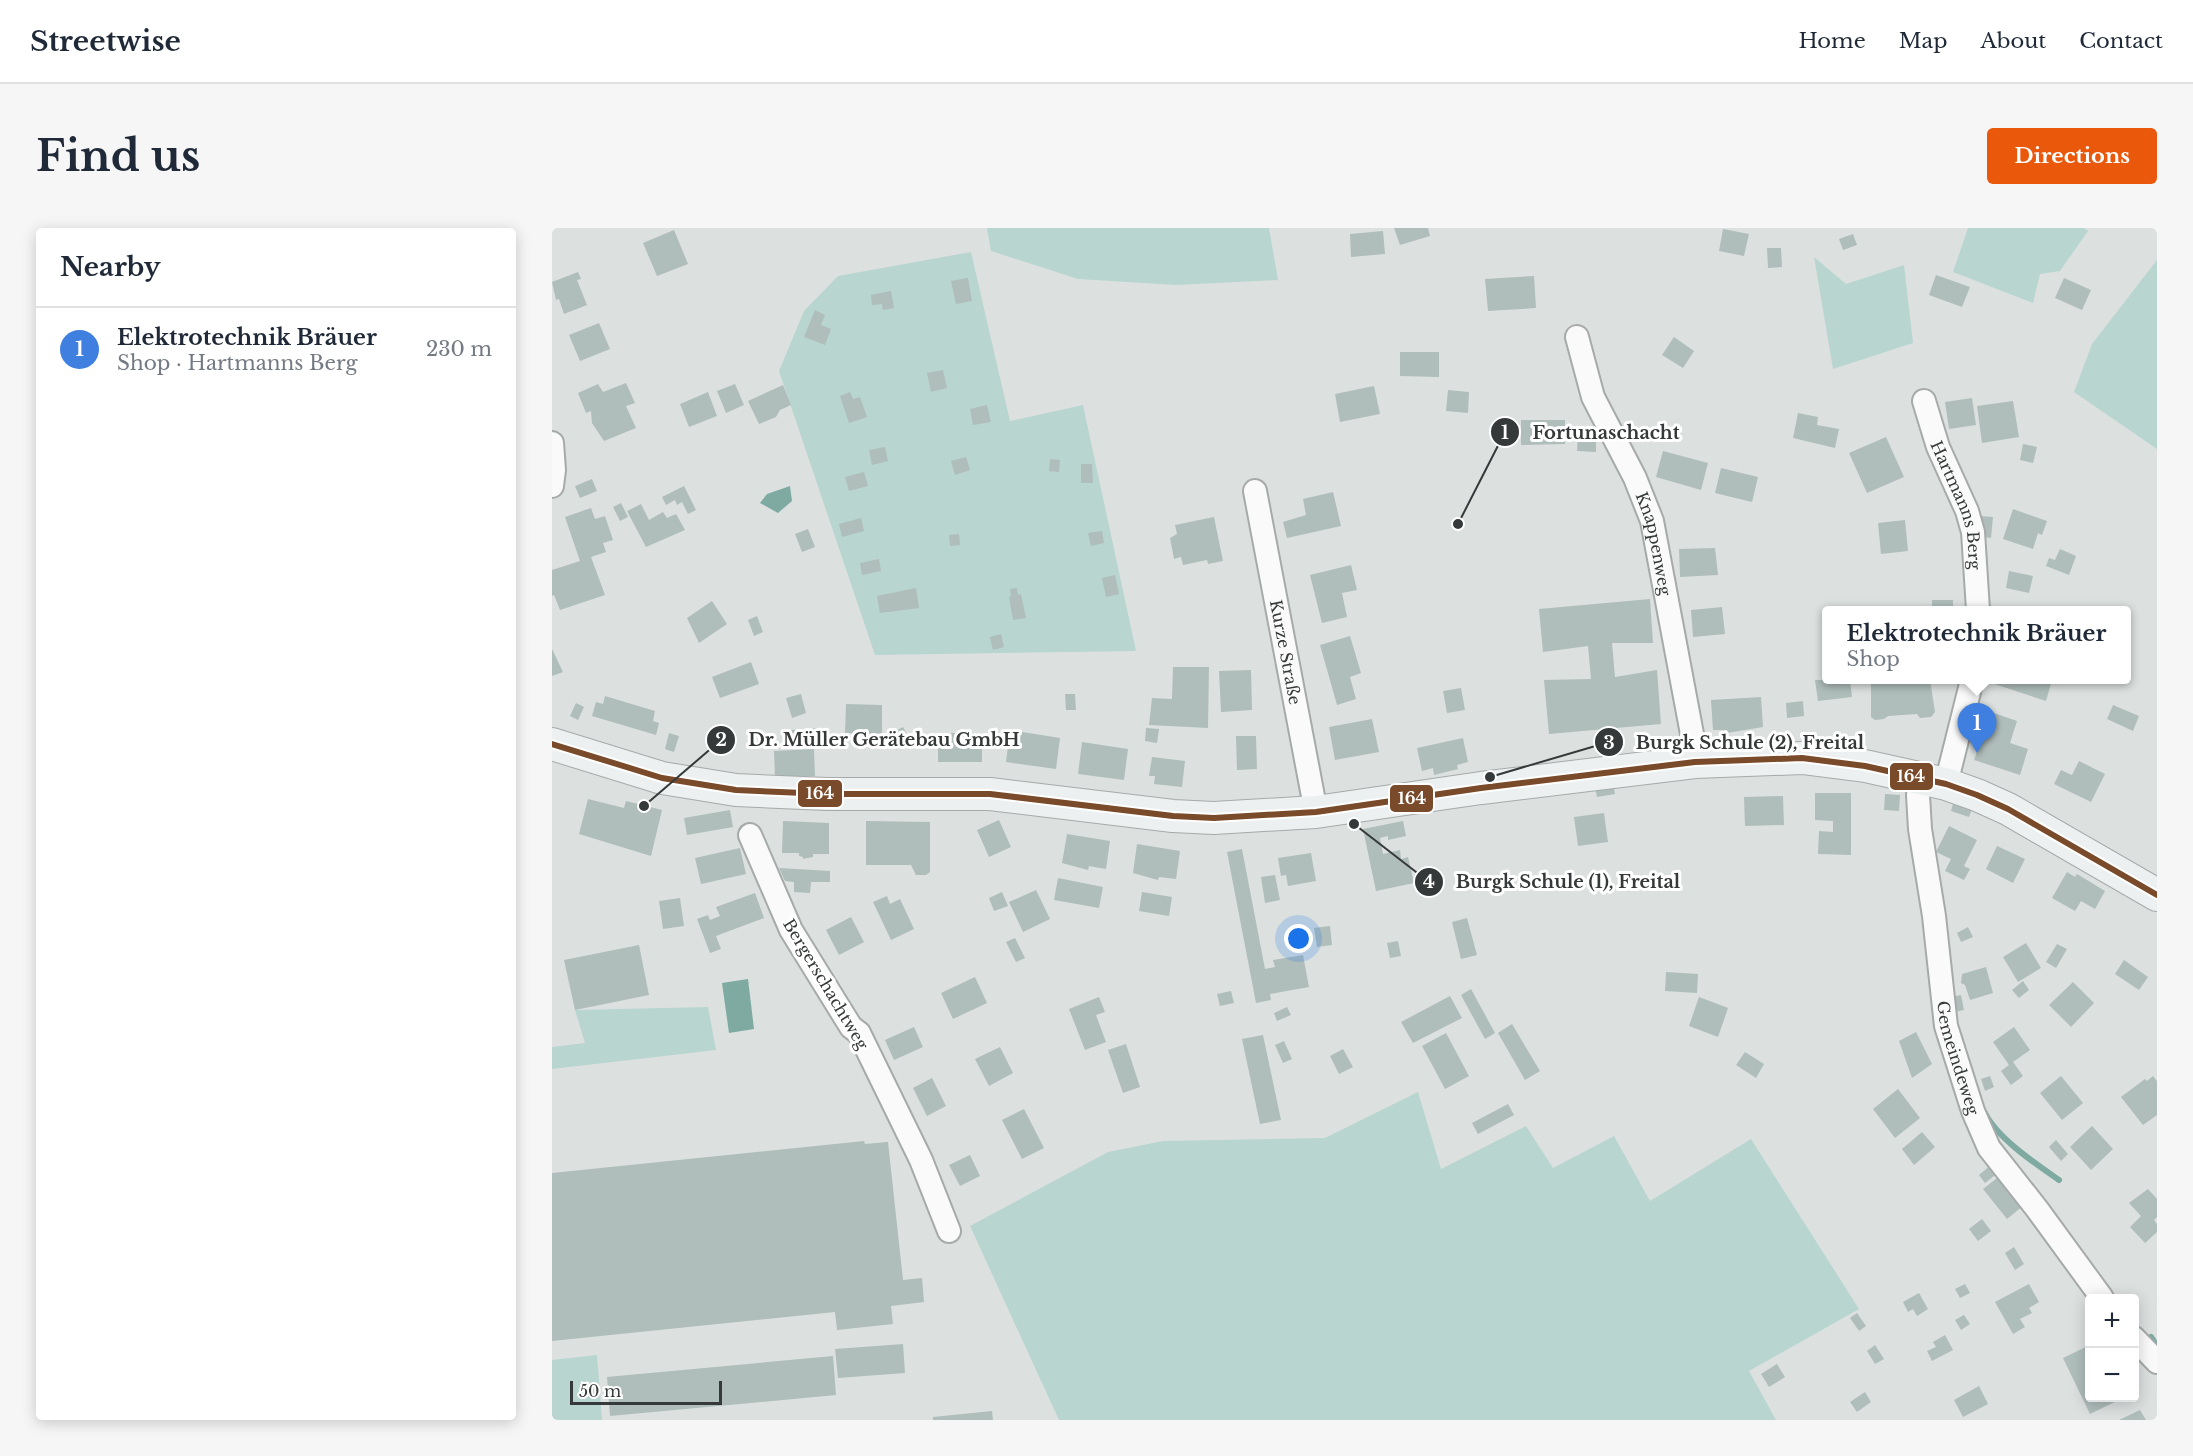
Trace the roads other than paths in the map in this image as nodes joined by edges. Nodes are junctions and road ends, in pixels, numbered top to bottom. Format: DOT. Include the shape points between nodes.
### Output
graph roads {
  1 [pos="1577,337"];
  2 [pos="1924,401"];
  3 [pos="552,444"];
  4 [pos="552,486"];
  5 [pos="1255,491"];
  6 [pos="1978,606"];
  7 [pos="1970,684"];
  8 [pos="552,744"];
  9 [pos="1695,762"];
  10 [pos="1934,781"];
  11 [pos="1316,812"];
  12 [pos="750,835"];
  13 [pos="2157,895"];
  14 [pos="950,1231"];
  15 [pos="2098,1294"];
  16 [pos="2139,1343"];
  17 [pos="2157,1362"];
  1 -- 9 [label="street, Knappenweg" via="1593,397 1635,478 1652,521"];
  2 -- 6 [label="street, Hartmanns Berg" via="1938,447 1973,531"];
  3 -- 4 [label="street"];
  5 -- 11 [label="street, Kurze Straße"];
  7 -- 10 [label="street"];
  8 -- 11 [label="main road" via="662,778 749,791 990,794 1214,818"];
  9 -- 10 [label="main road" via="1802,758 1865,765"];
  9 -- 11 [label="main road"];
  10 -- 13 [label="main road" via="2008,809"];
  10 -- 15 [label="street, Gemeindeweg" via="1918,795 1920,829 1946,1026 1970,1102 1989,1148"];
  12 -- 14 [label="street, Bergerschachtweg" via="791,930 851,1027 859,1033 921,1160"];
  16 -- 17 [label="street"];
}
